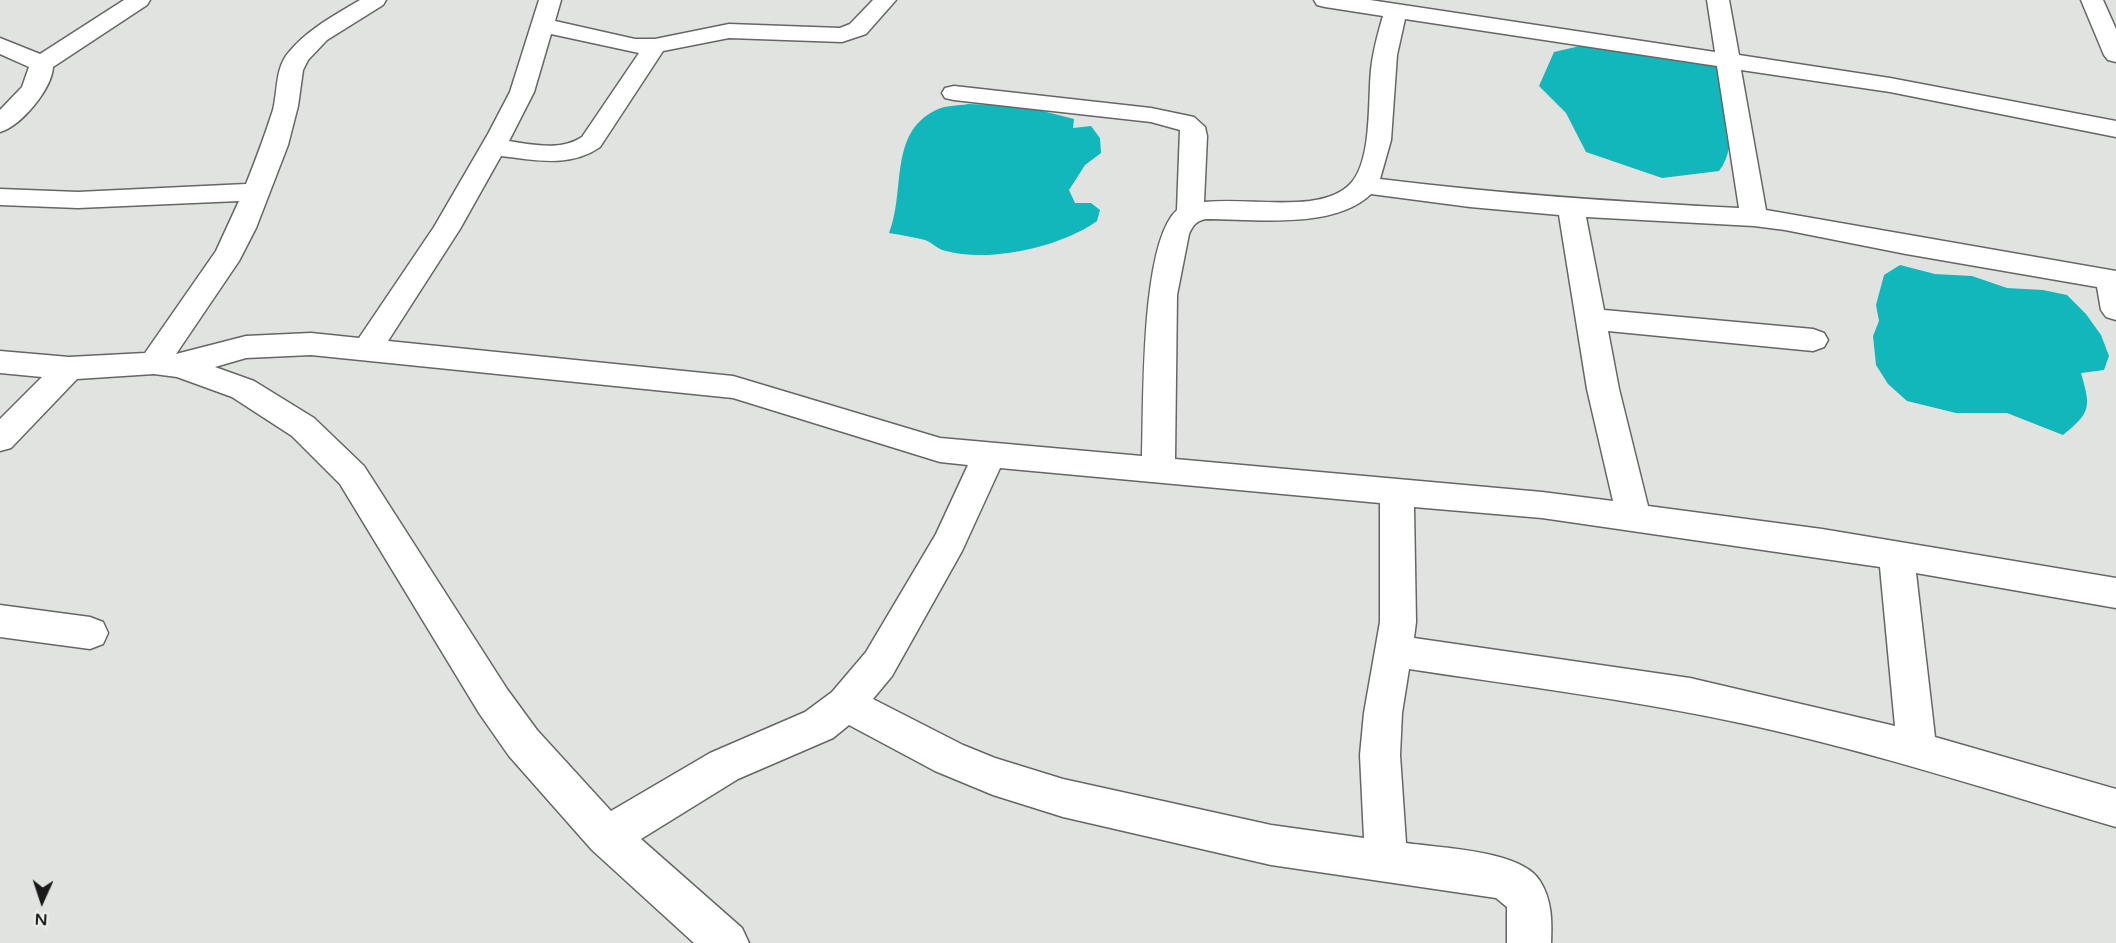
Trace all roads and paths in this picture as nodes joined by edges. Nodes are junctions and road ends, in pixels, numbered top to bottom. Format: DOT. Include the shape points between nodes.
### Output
graph roads {
  1 [pos="139,0"];
  2 [pos="375,0"];
  3 [pos="550,0"];
  4 [pos="885,0"];
  5 [pos="1325,0"];
  6 [pos="1718,0"];
  7 [pos="2092,0"];
  8 [pos="1396,11"];
  9 [pos="543,27"];
  10 [pos="0,45"];
  11 [pos="655,46"];
  12 [pos="2116,55"];
  13 [pos="1730,61"];
  14 [pos="41,64"];
  15 [pos="954,93"];
  16 [pos="0,123"];
  17 [pos="2116,129"];
  18 [pos="494,147"];
  19 [pos="1364,184"];
  20 [pos="256,192"];
  21 [pos="0,197"];
  22 [pos="1571,208"];
  23 [pos="1190,213"];
  24 [pos="1754,217"];
  25 [pos="2113,281"];
  26 [pos="2116,310"];
  27 [pos="1591,319"];
  28 [pos="1813,340"];
  29 [pos="367,350"];
  30 [pos="0,362"];
  31 [pos="167,364"];
  32 [pos="69,368"];
  33 [pos="0,439"];
  34 [pos="989,456"];
  35 [pos="1158,468"];
  36 [pos="1397,491"];
  37 [pos="1634,518"];
  38 [pos="1896,556"];
  39 [pos="2116,593"];
  40 [pos="0,621"];
  41 [pos="90,633"];
  42 [pos="1395,651"];
  43 [pos="846,704"];
  44 [pos="1917,750"];
  45 [pos="2116,808"];
  46 [pos="607,836"];
  47 [pos="1386,862"];
  48 [pos="727,943"];
  49 [pos="1529,943"];
  1 -- 14 [label="street"];
  2 -- 20 [label="street" via="319,35 297,57 275,146"];
  3 -- 9 [label="street"];
  4 -- 11 [label="street" via="858,29 842,35 729,31"];
  5 -- 8 [label="street"];
  6 -- 13 [label="street"];
  7 -- 12 [label="street"];
  8 -- 13 [label="street"];
  8 -- 19 [label="street" via="1385,55 1372,168"];
  9 -- 11 [label="street" via="635,46"];
  9 -- 18 [label="street" via="522,92"];
  10 -- 14 [label="street"];
  11 -- 18 [label="street" via="583,150 560,153"];
  13 -- 17 [label="street" via="1890,85"];
  13 -- 24 [label="street"];
  14 -- 16 [label="street" via="42,75 32,90"];
  15 -- 23 [label="street" via="1185,122 1192,127 1194,136"];
  18 -- 29 [label="street"];
  19 -- 22 [label="street"];
  19 -- 23 [label="street" via="1355,195 1337,204 1311,209"];
  20 -- 21 [label="street" via="78,200"];
  20 -- 31 [label="street" via="229,254"];
  22 -- 24 [label="street"];
  22 -- 27 [label="street"];
  23 -- 35 [label="street" via="1175,234 1163,295"];
  24 -- 25 [label="street"];
  25 -- 26 [label="street"];
  27 -- 28 [label="street"];
  27 -- 37 [label="street" via="1603,389"];
  29 -- 31 [label="street" via="311,344 246,346"];
  29 -- 34 [label="street" via="733,387 940,450"];
  30 -- 32 [label="street"];
  31 -- 32 [label="street"];
  31 -- 46 [label="street" via="243,389 303,427 352,475 523,743"];
  32 -- 33 [label="street"];
  34 -- 35 [label="street"];
  34 -- 43 [label="street" via="964,515 927,582 879,664"];
  35 -- 36 [label="street"];
  36 -- 37 [label="street" via="1542,504"];
  36 -- 42 [label="street" via="1399,582"];
  37 -- 38 [label="street"];
  38 -- 39 [label="street"];
  38 -- 44 [label="street"];
  40 -- 41 [label="street"];
  42 -- 44 [label="street" via="1690,695"];
  42 -- 47 [label="street" via="1380,754"];
  43 -- 46 [label="street" via="819,725 724,766"];
  43 -- 47 [label="street" via="949,758 1063,798 1270,845"];
  44 -- 45 [label="street"];
  46 -- 48 [label="street"];
  47 -- 49 [label="street" via="1514,882 1525,893 1530,908"];
}
